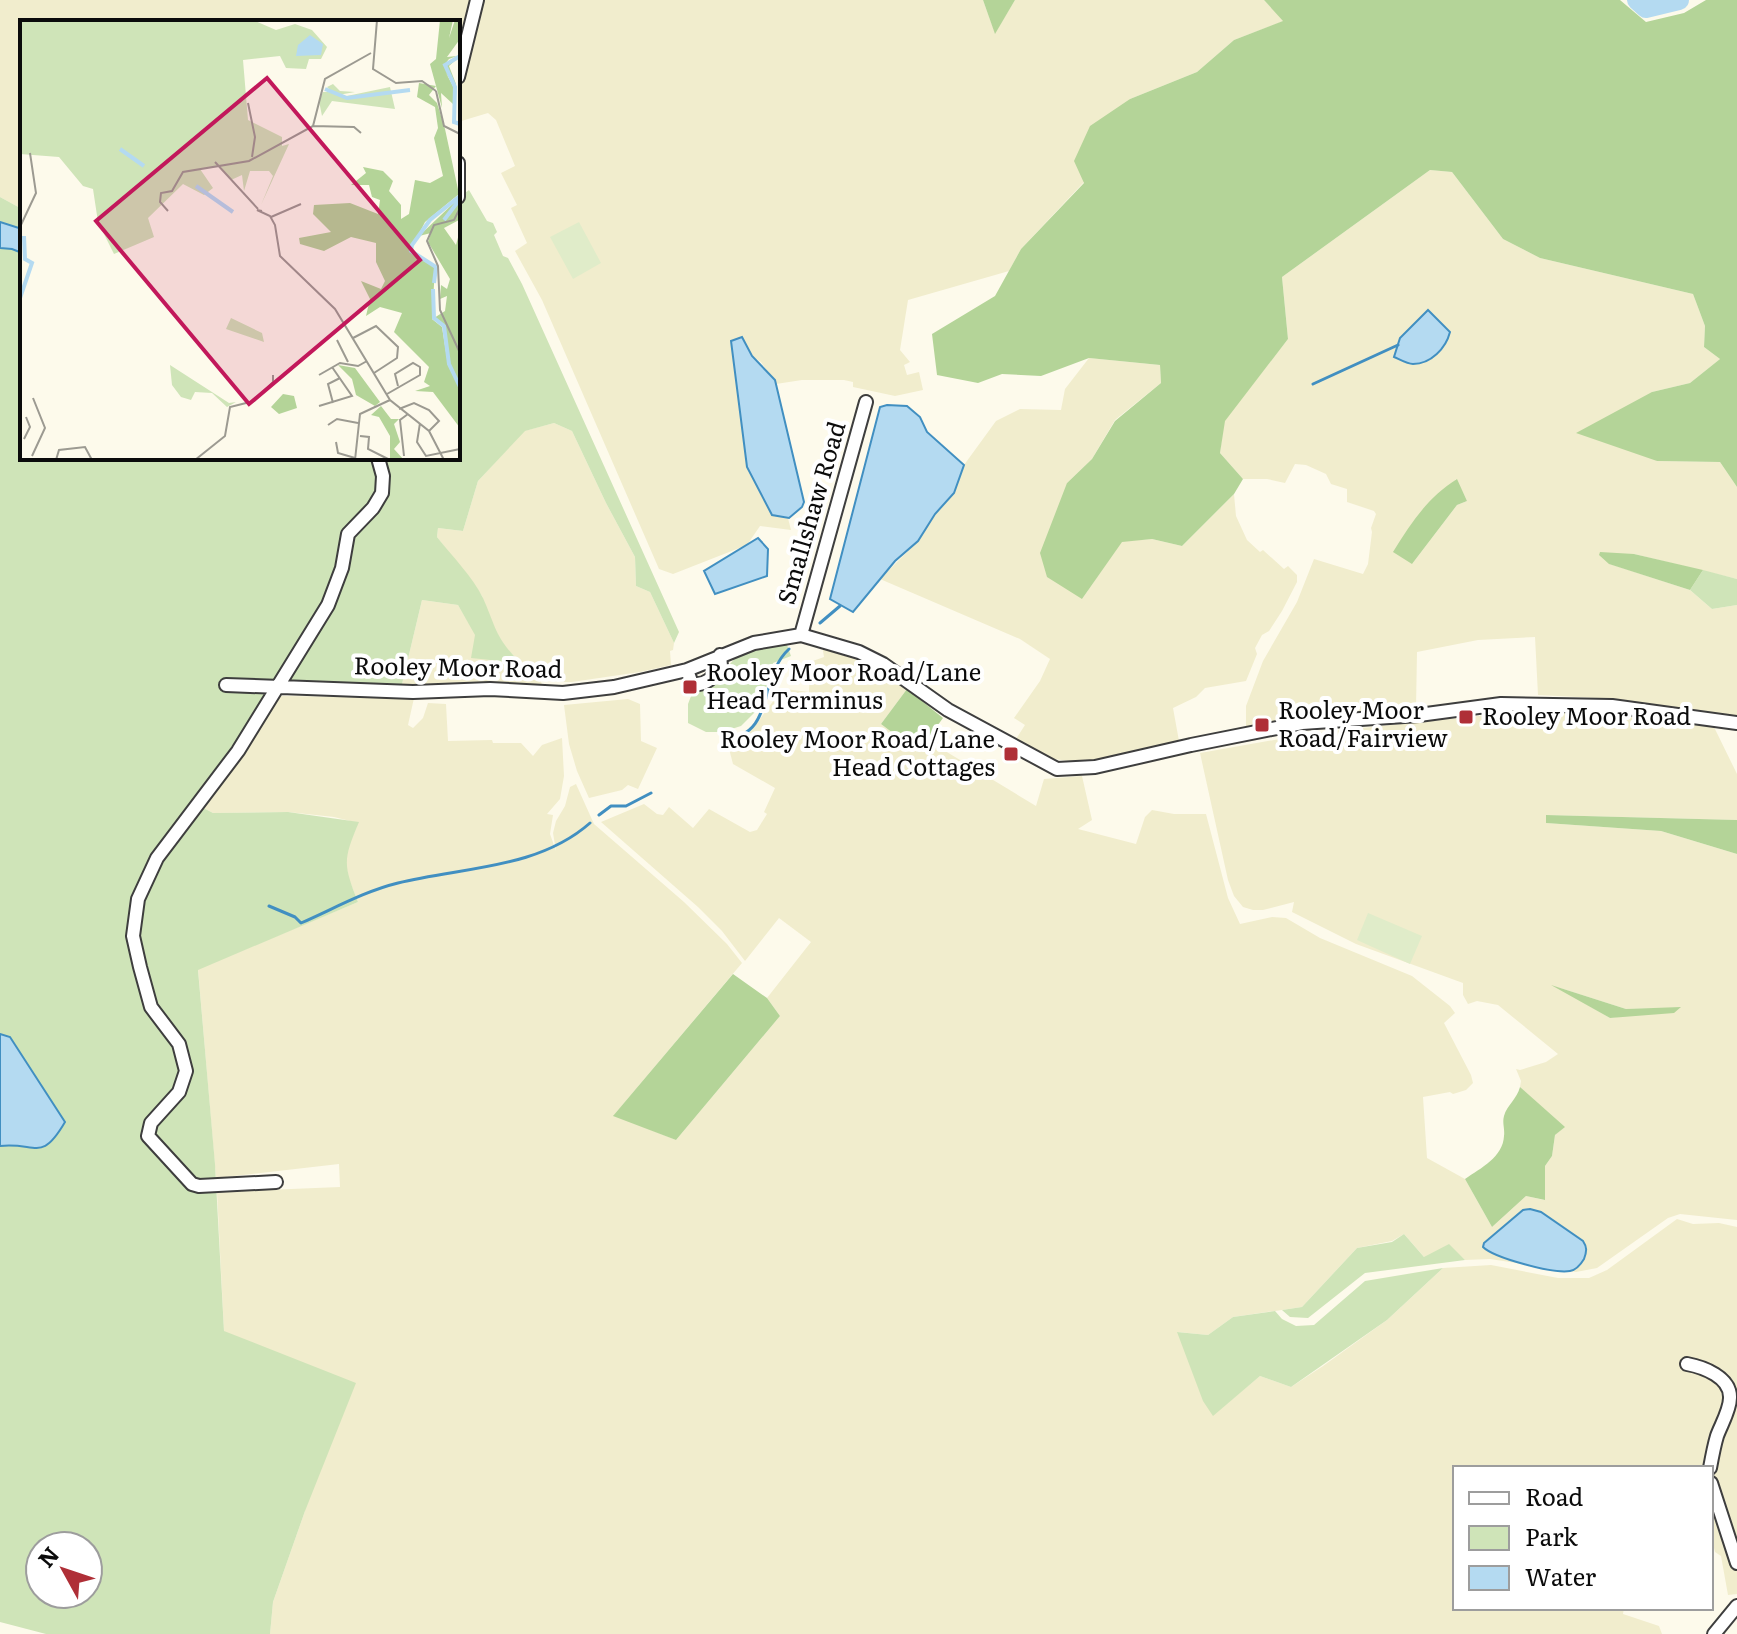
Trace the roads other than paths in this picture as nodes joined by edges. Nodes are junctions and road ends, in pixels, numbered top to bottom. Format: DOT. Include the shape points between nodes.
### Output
graph roads {
  1 [pos="477,0"];
  2 [pos="460,69"];
  3 [pos="866,402"];
  4 [pos="379,460"];
  5 [pos="801,635"];
  6 [pos="720,655"];
  7 [pos="687,670"];
  8 [pos="226,685"];
  9 [pos="276,687"];
  10 [pos="1737,723"];
  11 [pos="276,1182"];
  12 [pos="1687,1364"];
  13 [pos="1710,1466"];
  14 [pos="1713,1489"];
  15 [pos="1737,1563"];
  16 [pos="1737,1606"];
  17 [pos="1714,1634"];
  1 -- 2 [label="street"];
  3 -- 5 [label="street, Smallshaw Road"];
  4 -- 9 [label="street" via="382,493 348,534 328,605"];
  5 -- 6 [label="street, Rooley Moor Road"];
  5 -- 10 [label="street, Rooley Moor Road" via="883,664 948,710 1057,769 1095,767 1302,723 1501,704 1612,706"];
  6 -- 7 [label="street, Rooley Moor Road"];
  6 -- 7 [label="street, Rooley Moor Road" via="721,666 706,683 692,684"];
  7 -- 9 [label="street, Rooley Moor Road" via="563,693"];
  8 -- 9 [label="street, Rooley Moor Road"];
  9 -- 11 [label="street" via="238,751 157,858 138,899 133,936 151,1007 179,1044 186,1071 179,1092 151,1123 148,1136 192,1184"];
  12 -- 13 [label="street" via="1716,1375 1730,1398"];
  14 -- 15 [label="street"];
  16 -- 17 [label="street"];
}
